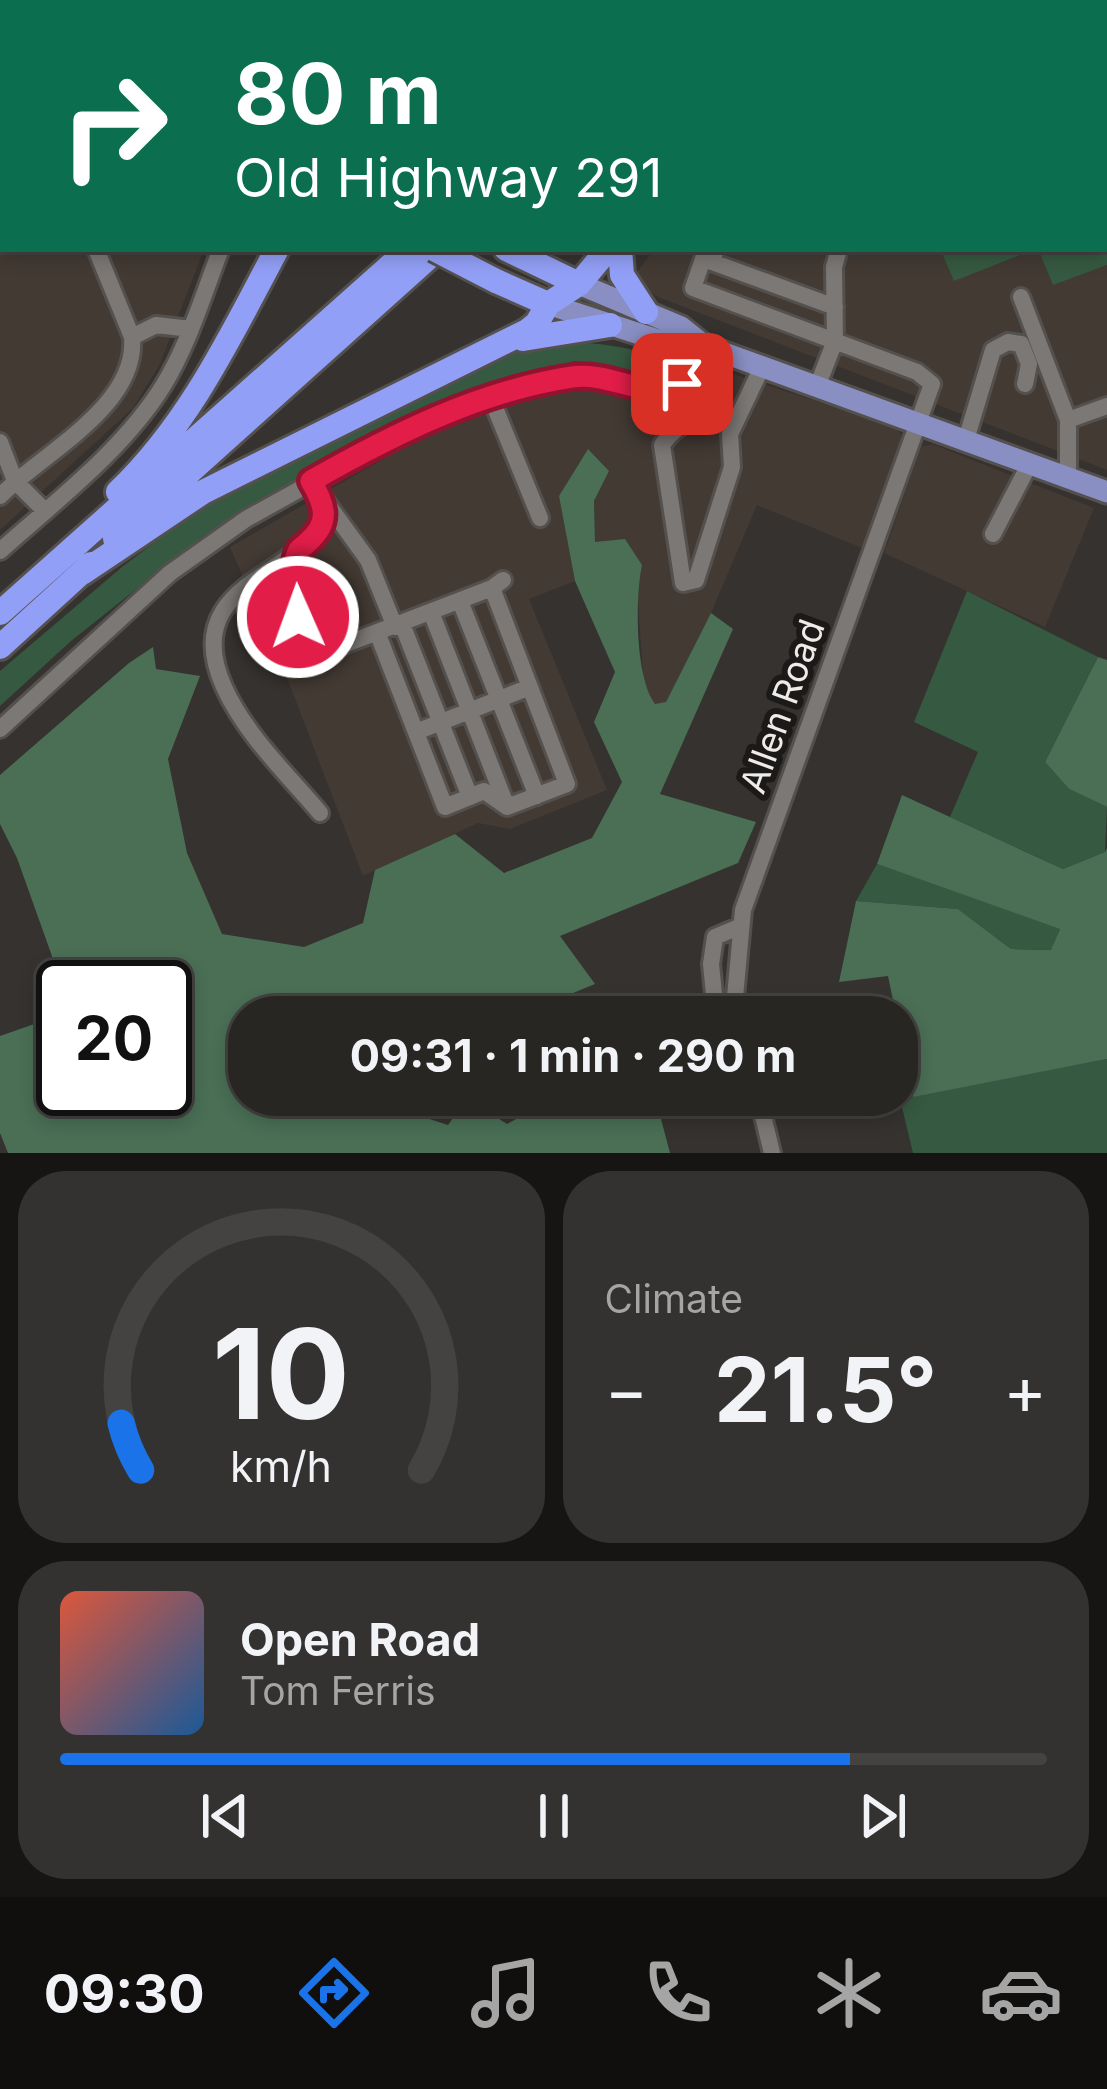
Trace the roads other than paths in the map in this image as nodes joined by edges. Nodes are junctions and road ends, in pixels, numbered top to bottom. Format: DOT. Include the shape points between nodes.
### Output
graph roads {
  1 [pos="97,252"];
  2 [pos="219,252"];
  3 [pos="275,252"];
  4 [pos="407,252"];
  5 [pos="433,252"];
  6 [pos="442,252"];
  7 [pos="512,252"];
  8 [pos="605,252"];
  9 [pos="620,252"];
  10 [pos="838,252"];
  11 [pos="714,256"];
  12 [pos="578,284"];
  13 [pos="1021,297"];
  14 [pos="548,304"];
  15 [pos="835,307"];
  16 [pos="646,312"];
  17 [pos="610,326"];
  18 [pos="191,329"];
  19 [pos="132,338"];
  20 [pos="835,341"];
  21 [pos="705,346"];
  22 [pos="492,348"];
  23 [pos="762,367"];
  24 [pos="1025,384"];
  25 [pos="817,387"];
  26 [pos="491,398"];
  27 [pos="1107,406"];
  28 [pos="735,419"];
  29 [pos="1068,420"];
  30 [pos="920,424"];
  31 [pos="966,440"];
  32 [pos="0,442"];
  33 [pos="1030,463"];
  34 [pos="1068,477"];
  35 [pos="15,481"];
  36 [pos="311,481"];
  37 [pos="1107,492"];
  38 [pos="0,496"];
  39 [pos="324,503"];
  40 [pos="45,511"];
  41 [pos="540,518"];
  42 [pos="993,534"];
  43 [pos="0,550"];
  44 [pos="298,550"];
  45 [pos="82,573"];
  46 [pos="28,589"];
  47 [pos="460,601"];
  48 [pos="431,612"];
  49 [pos="0,613"];
  50 [pos="391,628"];
  51 [pos="0,647"];
  52 [pos="530,686"];
  53 [pos="499,698"];
  54 [pos="470,710"];
  55 [pos="440,722"];
  56 [pos="0,728"];
  57 [pos="416,732"];
  58 [pos="537,796"];
  59 [pos="470,797"];
  60 [pos="507,807"];
  61 [pos="320,813"];
  62 [pos="741,926"];
  63 [pos="714,996"];
  64 [pos="735,996"];
  65 [pos="763,1116"];
  66 [pos="772,1153"];
  1 -- 19 [label="street"];
  2 -- 18 [label="street"];
  3 -- 46 [label="highway" via="173,431"];
  4 -- 46 [label="highway"];
  5 -- 45 [label="highway"];
  6 -- 14 [label="highway, bridge"];
  7 -- 12 [label="highway"];
  8 -- 12 [label="highway"];
  9 -- 16 [label="highway" via="622,275"];
  10 -- 15 [label="street"];
  11 -- 15 [label="street"];
  11 -- 20 [label="street" via="703,259 693,288"];
  12 -- 14 [label="highway"];
  12 -- 16 [label="main road"];
  13 -- 29 [label="street"];
  14 -- 17 [label="main road"];
  14 -- 22 [label="highway" via="537,323"];
  15 -- 20 [label="street"];
  16 -- 21 [label="main road"];
  17 -- 21 [label="main road" via="685,349"];
  17 -- 22 [label="highway"];
  18 -- 19 [label="street" via="156,326"];
  18 -- 40 [label="street" via="148,407"];
  19 -- 35 [label="street" via="134,361 104,407"];
  20 -- 25 [label="street"];
  20 -- 30 [label="street" via="927,376 932,389"];
  21 -- 23 [label="main road"];
  21 -- 26 [label="street" via="673,388 590,375"];
  22 -- 45 [label="highway" via="203,492"];
  23 -- 25 [label="main road"];
  23 -- 28 [label="street"];
  24 -- 31 [label="street" via="1030,364 1021,344 993,350"];
  25 -- 30 [label="main road"];
  26 -- 36 [label="street" via="406,430"];
  26 -- 41 [label="street"];
  27 -- 29 [label="street"];
  28 -- 28 [label="street" via="732,467 696,580 687,584 662,445 692,418"];
  29 -- 34 [label="street"];
  30 -- 31 [label="main road"];
  30 -- 62 [label="street, Allen Road"];
  31 -- 33 [label="main road"];
  32 -- 35 [label="street"];
  33 -- 34 [label="main road"];
  33 -- 42 [label="street"];
  34 -- 37 [label="main road"];
  35 -- 38 [label="street"];
  35 -- 40 [label="street"];
  36 -- 39 [label="street"];
  36 -- 56 [label="street" via="170,573"];
  39 -- 44 [label="street" via="322,525"];
  39 -- 50 [label="street" via="368,560"];
  40 -- 43 [label="street"];
  44 -- 50 [label="street" via="298,617 312,657"];
  44 -- 61 [label="street" via="237,592 215,646 234,706"];
  45 -- 51 [label="highway"];
  46 -- 49 [label="highway"];
  47 -- 48 [label="street"];
  47 -- 52 [label="street" via="498,584"];
  47 -- 53 [label="street"];
  48 -- 50 [label="street"];
  48 -- 54 [label="street"];
  50 -- 55 [label="street"];
  50 -- 57 [label="street"];
  52 -- 53 [label="street"];
  52 -- 58 [label="street" via="567,784"];
  53 -- 54 [label="street"];
  53 -- 58 [label="street"];
  54 -- 55 [label="street"];
  54 -- 60 [label="street"];
  55 -- 57 [label="street"];
  55 -- 59 [label="street"];
  57 -- 59 [label="street" via="445,807"];
  58 -- 60 [label="street"];
  59 -- 60 [label="street" via="484,791"];
  62 -- 63 [label="street" via="716,937"];
  62 -- 64 [label="street, Allen Road"];
  65 -- 66 [label="street"];
}
